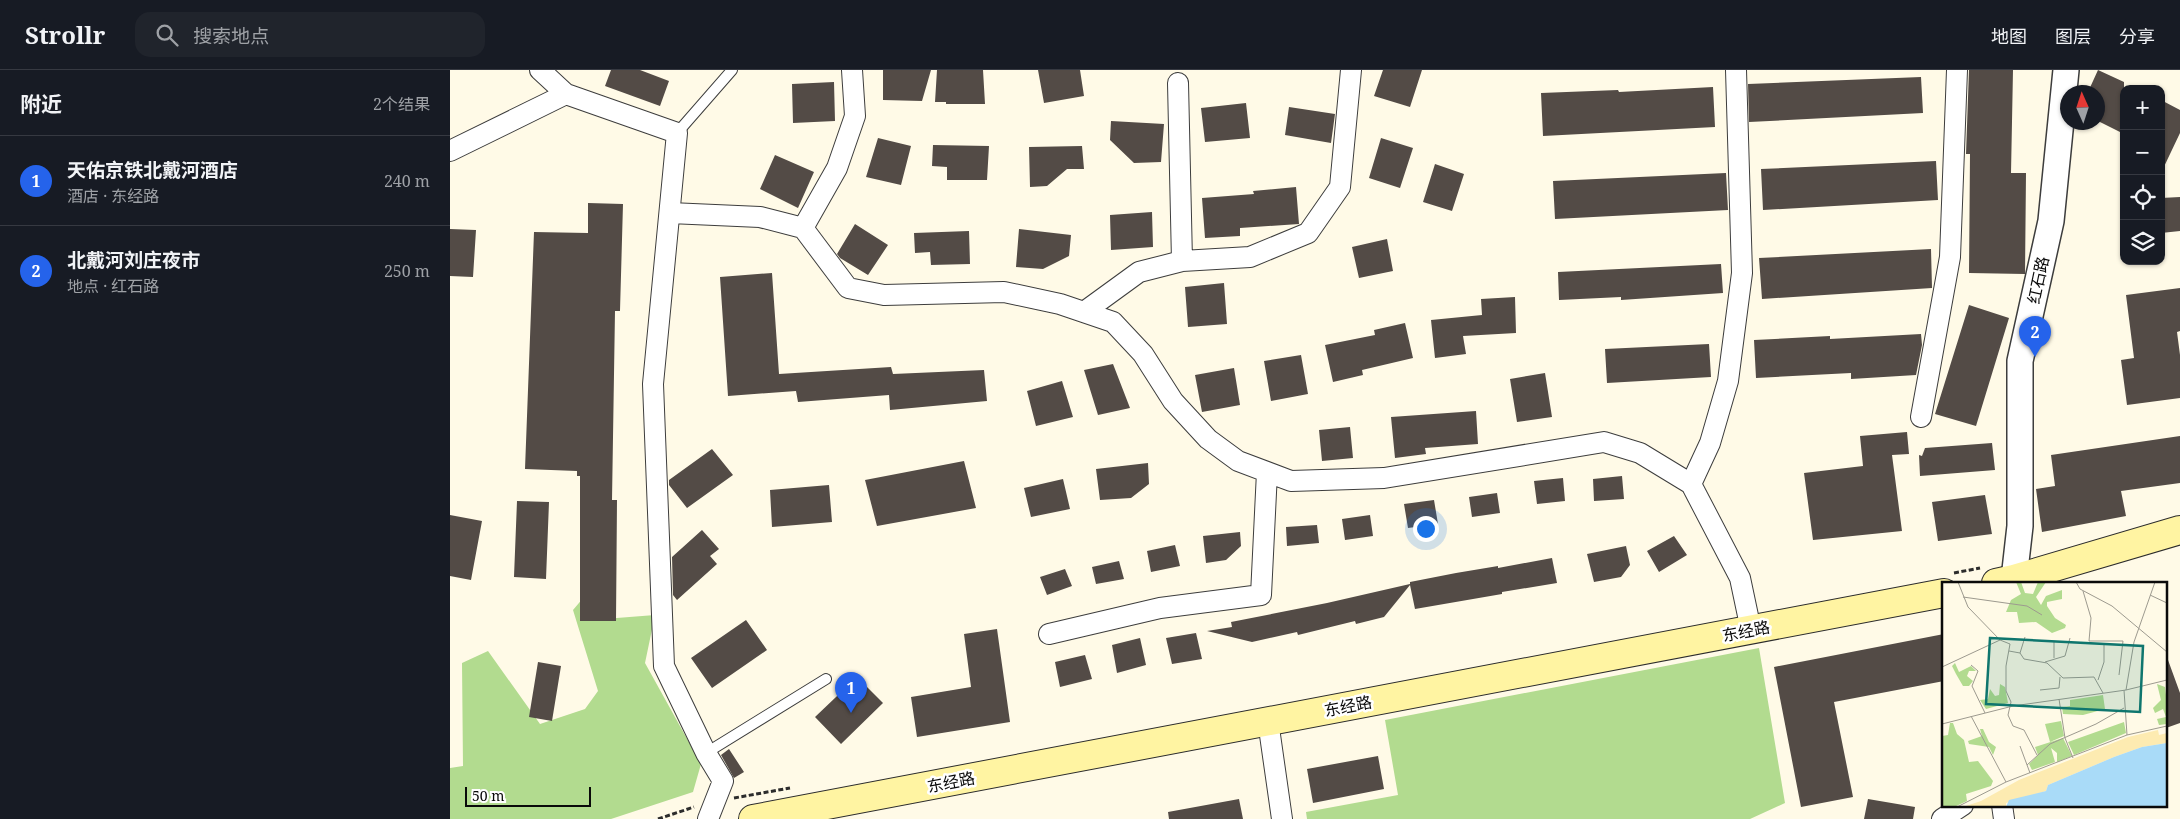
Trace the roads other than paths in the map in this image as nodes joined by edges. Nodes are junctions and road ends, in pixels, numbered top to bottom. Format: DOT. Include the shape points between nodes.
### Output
graph roads {
  1 [pos="540,70"];
  2 [pos="732,70"];
  3 [pos="852,70"];
  4 [pos="1351,70"];
  5 [pos="1736,70"];
  6 [pos="1957,70"];
  7 [pos="2066,70"];
  8 [pos="1178,82"];
  9 [pos="566,94"];
  10 [pos="678,133"];
  11 [pos="450,151"];
  12 [pos="670,213"];
  13 [pos="803,228"];
  14 [pos="1182,261"];
  15 [pos="1084,312"];
  16 [pos="1921,417"];
  17 [pos="1267,472"];
  18 [pos="1691,484"];
  19 [pos="2180,530"];
  20 [pos="2005,581"];
  21 [pos="1942,593"];
  22 [pos="1751,630"];
  23 [pos="1049,634"];
  24 [pos="826,679"];
  25 [pos="1268,721"];
  26 [pos="706,752"];
  27 [pos="1962,806"];
  28 [pos="2002,806"];
  29 [pos="708,819"];
  30 [pos="753,819"];
  31 [pos="1282,819"];
  32 [pos="1942,819"];
  33 [pos="2004,819"];
  1 -- 9 [label="street"];
  2 -- 10 [label="lane"];
  3 -- 13 [label="street" via="855,116 837,168"];
  4 -- 14 [label="street" via="1340,187 1308,233 1250,257"];
  5 -- 18 [label="street" via="1742,273 1728,381 1710,443"];
  6 -- 16 [label="street" via="1950,257"];
  7 -- 20 [label="street, 红石路" via="2051,221 2020,361 2020,526"];
  8 -- 14 [label="street"];
  9 -- 10 [label="street"];
  9 -- 11 [label="street"];
  10 -- 12 [label="street"];
  12 -- 13 [label="street" via="760,217"];
  12 -- 26 [label="street" via="653,384 664,666"];
  13 -- 15 [label="street" via="848,288 884,295 1004,292"];
  14 -- 15 [label="street" via="1139,272"];
  15 -- 17 [label="street" via="1113,322 1143,354 1173,401 1208,439 1238,462"];
  17 -- 18 [label="street" via="1291,481 1384,478 1604,442 1640,453"];
  17 -- 23 [label="street" via="1261,595 1160,608"];
  18 -- 22 [label="street" via="1740,578"];
  19 -- 20 [label="main road"];
  21 -- 22 [label="main road, 东经路"];
  22 -- 25 [label="main road, 东经路"];
  24 -- 26 [label="lane"];
  25 -- 30 [label="main road, 东经路"];
  25 -- 31 [label="street"];
  26 -- 29 [label="street" via="723,781"];
  27 -- 32 [label="street"];
  28 -- 33 [label="street"];
}
